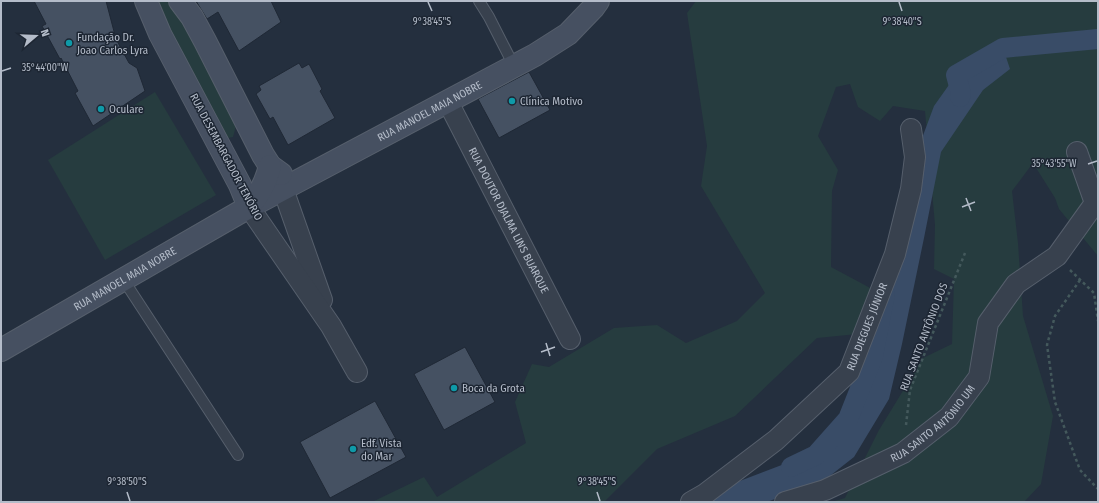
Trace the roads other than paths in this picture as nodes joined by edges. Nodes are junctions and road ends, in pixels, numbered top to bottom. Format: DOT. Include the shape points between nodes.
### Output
graph roads {
  1 [pos="146,1"];
  2 [pos="180,1"];
  3 [pos="479,1"];
  4 [pos="598,1"];
  5 [pos="514,66"];
  6 [pos="448,102"];
  7 [pos="911,129"];
  8 [pos="1077,152"];
  9 [pos="270,166"];
  10 [pos="291,185"];
  11 [pos="249,207"];
  12 [pos="123,279"];
  13 [pos="331,326"];
  14 [pos="570,339"];
  15 [pos="1,350"];
  16 [pos="357,372"];
  17 [pos="238,455"];
  18 [pos="691,502"];
  19 [pos="785,502"];
  1 -- 11 [label="street, RUA DESEMBARGADOR TENÓRIO" via="160,34 240,185"];
  2 -- 9 [label="street" via="192,17"];
  3 -- 5 [label="lane"];
  4 -- 5 [label="street, RUA MANOEL MAIA NOBRE" via="568,34"];
  5 -- 6 [label="street, RUA MANOEL MAIA NOBRE"];
  6 -- 10 [label="street, RUA MANOEL MAIA NOBRE"];
  6 -- 14 [label="street, RUA DOUTOR DJALMA LINS BUARQUE"];
  7 -- 18 [label="street, RUA DIEGUES JÚNIOR" via="915,157 911,189 895,254 849,372 776,440"];
  8 -- 19 [label="street, RUA SANTO ANTÔNIO UM" via="1095,203 1057,256 1016,284 988,323 979,377 949,417 903,453 825,490"];
  9 -- 10 [label="street" via="282,174"];
  9 -- 11 [label="street, RUA MANOEL MAIA NOBRE" via="264,185"];
  10 -- 11 [label="street, RUA MANOEL MAIA NOBRE"];
  10 -- 13 [label="street, RUA DESEMBARGADOR TENÓRIO"];
  11 -- 12 [label="street, RUA MANOEL MAIA NOBRE"];
  11 -- 13 [label="street, RUA DESEMBARGADOR TENÓRIO"];
  12 -- 15 [label="street, RUA MANOEL MAIA NOBRE"];
  12 -- 17 [label="lane"];
  13 -- 16 [label="street, RUA DESEMBARGADOR TENÓRIO"];
}
